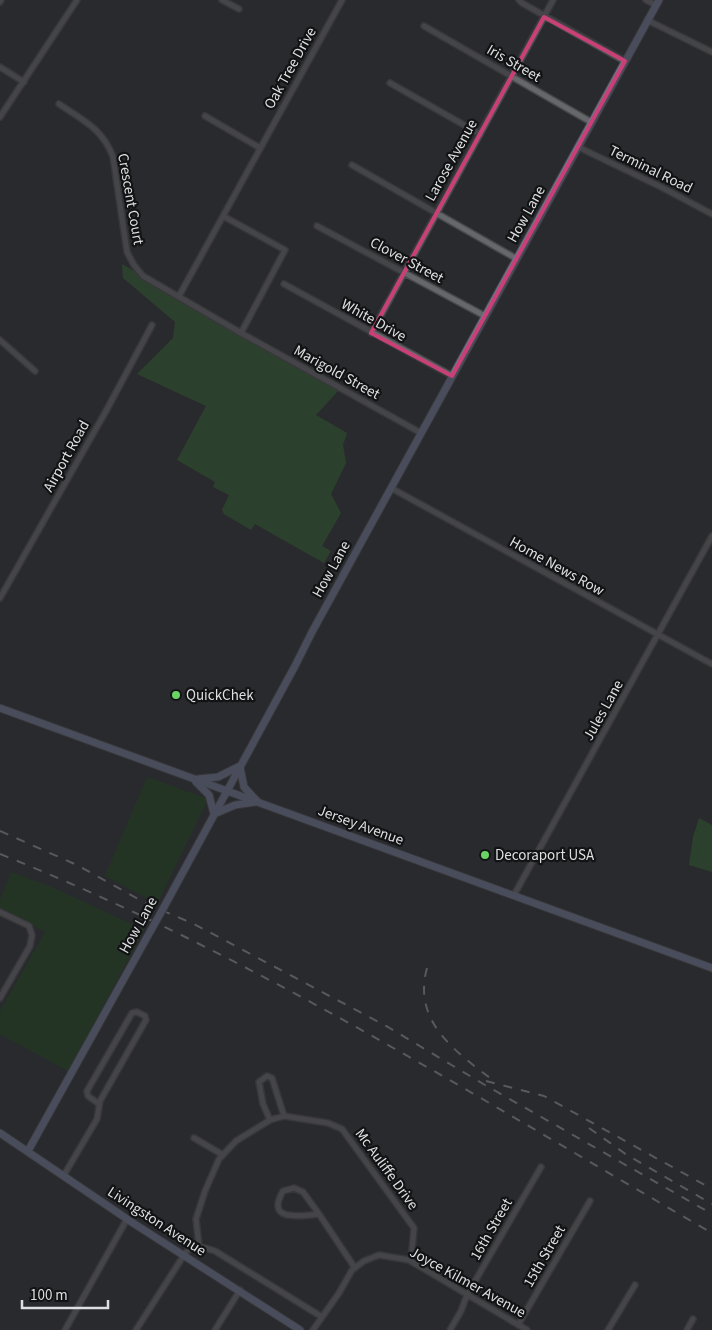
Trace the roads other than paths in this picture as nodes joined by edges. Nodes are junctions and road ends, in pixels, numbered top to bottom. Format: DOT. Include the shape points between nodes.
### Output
graph roads {
  1 [pos="77,0"];
  2 [pos="222,0"];
  3 [pos="342,0"];
  4 [pos="519,0"];
  5 [pos="553,0"];
  6 [pos="646,0"];
  7 [pos="657,3"];
  8 [pos="239,9"];
  9 [pos="544,17"];
  10 [pos="647,20"];
  11 [pos="424,26"];
  12 [pos="712,52"];
  13 [pos="625,61"];
  14 [pos="0,67"];
  15 [pos="512,76"];
  16 [pos="24,82"];
  17 [pos="390,83"];
  18 [pos="60,104"];
  19 [pos="205,116"];
  20 [pos="0,117"];
  21 [pos="592,122"];
  22 [pos="480,134"];
  23 [pos="578,147"];
  24 [pos="260,148"];
  25 [pos="352,165"];
  26 [pos="436,214"];
  27 [pos="712,214"];
  28 [pos="223,216"];
  29 [pos="318,226"];
  30 [pos="517,259"];
  31 [pos="404,272"];
  32 [pos="284,284"];
  33 [pos="179,296"];
  34 [pos="485,316"];
  35 [pos="152,325"];
  36 [pos="241,333"];
  37 [pos="371,333"];
  38 [pos="0,340"];
  39 [pos="35,371"];
  40 [pos="452,376"];
  41 [pos="421,433"];
  42 [pos="391,488"];
  43 [pos="712,536"];
  44 [pos="0,598"];
  45 [pos="659,635"];
  46 [pos="712,664"];
  47 [pos="0,708"];
  48 [pos="240,766"];
  49 [pos="192,779"];
  50 [pos="227,791"];
  51 [pos="258,802"];
  52 [pos="214,815"];
  53 [pos="514,895"];
  54 [pos="0,912"];
  55 [pos="712,968"];
  56 [pos="0,998"];
  57 [pos="99,1104"];
  58 [pos="284,1116"];
  59 [pos="270,1120"];
  60 [pos="0,1133"];
  61 [pos="194,1138"];
  62 [pos="28,1151"];
  63 [pos="223,1155"];
  64 [pos="541,1167"];
  65 [pos="64,1175"];
  66 [pos="590,1201"];
  67 [pos="319,1214"];
  68 [pos="128,1219"];
  69 [pos="198,1246"];
  70 [pos="184,1255"];
  71 [pos="411,1261"];
  72 [pos="355,1268"];
  73 [pos="635,1285"];
  74 [pos="240,1290"];
  75 [pos="467,1295"];
  76 [pos="322,1316"];
  77 [pos="693,1320"];
  78 [pos="518,1325"];
  79 [pos="296,1329"];
  80 [pos="65,1330"];
  81 [pos="136,1330"];
  82 [pos="215,1330"];
  83 [pos="313,1330"];
  84 [pos="450,1330"];
  85 [pos="527,1330"];
  86 [pos="608,1330"];
  87 [pos="687,1330"];
  1 -- 16 [label="street"];
  2 -- 8 [label="street"];
  3 -- 24 [label="street, Oak Tree Drive"];
  4 -- 9 [label="street"];
  5 -- 9 [label="street, Larose Avenue"];
  6 -- 7 [label="street"];
  7 -- 10 [label="main road, How Lane"];
  9 -- 13 [label="street"];
  9 -- 15 [label="street, Larose Avenue"];
  10 -- 12 [label="street"];
  10 -- 13 [label="main road, How Lane"];
  11 -- 15 [label="street, Iris Street"];
  13 -- 21 [label="main road, How Lane"];
  14 -- 16 [label="street"];
  15 -- 21 [label="street, Iris Street"];
  15 -- 22 [label="street, Larose Avenue"];
  16 -- 20 [label="street"];
  17 -- 22 [label="street"];
  18 -- 33 [label="street, Crescent Court" via="91,125 109,145 114,157 126,247 134,265 143,276"];
  19 -- 24 [label="street"];
  21 -- 23 [label="main road, How Lane"];
  22 -- 26 [label="street, Larose Avenue"];
  23 -- 27 [label="street, Terminal Road"];
  23 -- 30 [label="main road, How Lane"];
  24 -- 28 [label="street"];
  25 -- 26 [label="street"];
  26 -- 30 [label="street"];
  26 -- 31 [label="street, Larose Avenue"];
  28 -- 33 [label="street"];
  28 -- 36 [label="street" via="285,250"];
  29 -- 31 [label="street, Clover Street"];
  30 -- 34 [label="main road, How Lane"];
  31 -- 34 [label="street, Clover Street"];
  31 -- 37 [label="street, Larose Avenue"];
  32 -- 37 [label="street, White Drive"];
  33 -- 36 [label="street, Crescent Court"];
  34 -- 40 [label="main road, How Lane"];
  35 -- 44 [label="street, Airport Road"];
  36 -- 41 [label="street, Marigold Street"];
  37 -- 40 [label="street, White Drive"];
  38 -- 39 [label="street"];
  40 -- 41 [label="main road, How Lane"];
  41 -- 42 [label="main road, How Lane"];
  42 -- 45 [label="street, Home News Row"];
  42 -- 48 [label="main road, How Lane"];
  43 -- 45 [label="street, Jules Lane"];
  45 -- 46 [label="street, Home News Row"];
  45 -- 53 [label="street, Jules Lane"];
  47 -- 49 [label="main road, Jersey Avenue"];
  48 -- 49 [label="main road" via="218,777"];
  48 -- 50 [label="main road, How Lane"];
  48 -- 51 [label="main road" via="243,784"];
  49 -- 50 [label="main road, Jersey Avenue"];
  49 -- 52 [label="main road" via="209,795"];
  50 -- 51 [label="main road, Jersey Avenue"];
  50 -- 52 [label="main road, How Lane"];
  51 -- 52 [label="main road" via="238,804"];
  51 -- 53 [label="main road, Jersey Avenue"];
  52 -- 62 [label="main road, How Lane, bridge"];
  53 -- 55 [label="main road, Jersey Avenue"];
  54 -- 56 [label="street" via="29,926 32,935 30,946"];
  57 -- 57 [label="street" via="146,1020 145,1016 132,1013 87,1091 88,1096"];
  57 -- 65 [label="street" via="97,1119"];
  58 -- 59 [label="street, Mc Auliffe Drive"];
  58 -- 59 [label="street" via="275,1083 266,1076 259,1082"];
  58 -- 71 [label="street, Mc Auliffe Drive" via="328,1123 342,1129 414,1228"];
  59 -- 63 [label="street, Mc Auliffe Drive" via="236,1141"];
  60 -- 62 [label="main road, Livingston Avenue"];
  61 -- 63 [label="street"];
  62 -- 65 [label="main road, Livingston Avenue"];
  63 -- 69 [label="street, Mc Auliffe Drive" via="205,1191 196,1219"];
  64 -- 75 [label="street, 16th Street"];
  65 -- 68 [label="main road, Livingston Avenue"];
  66 -- 78 [label="street, 15th Street"];
  67 -- 67 [label="street" via="303,1192 294,1188 283,1191 279,1198 278,1206 287,1217"];
  67 -- 72 [label="street"];
  68 -- 70 [label="main road, Livingston Avenue"];
  68 -- 80 [label="street"];
  69 -- 70 [label="street"];
  69 -- 76 [label="street" via="214,1251"];
  70 -- 74 [label="main road, Livingston Avenue"];
  70 -- 81 [label="street"];
  71 -- 72 [label="street, Joyce Kilmer Avenue" via="379,1255 364,1260"];
  71 -- 75 [label="street, Joyce Kilmer Avenue"];
  72 -- 76 [label="street, Joyce Kilmer Avenue"];
  73 -- 86 [label="street"];
  74 -- 79 [label="main road, Livingston Avenue"];
  74 -- 82 [label="street"];
  75 -- 78 [label="street, Joyce Kilmer Avenue"];
  75 -- 84 [label="street, 16th Street"];
  76 -- 83 [label="street, Joyce Kilmer Avenue"];
  77 -- 87 [label="street"];
  78 -- 85 [label="street, Joyce Kilmer Avenue"];
}
